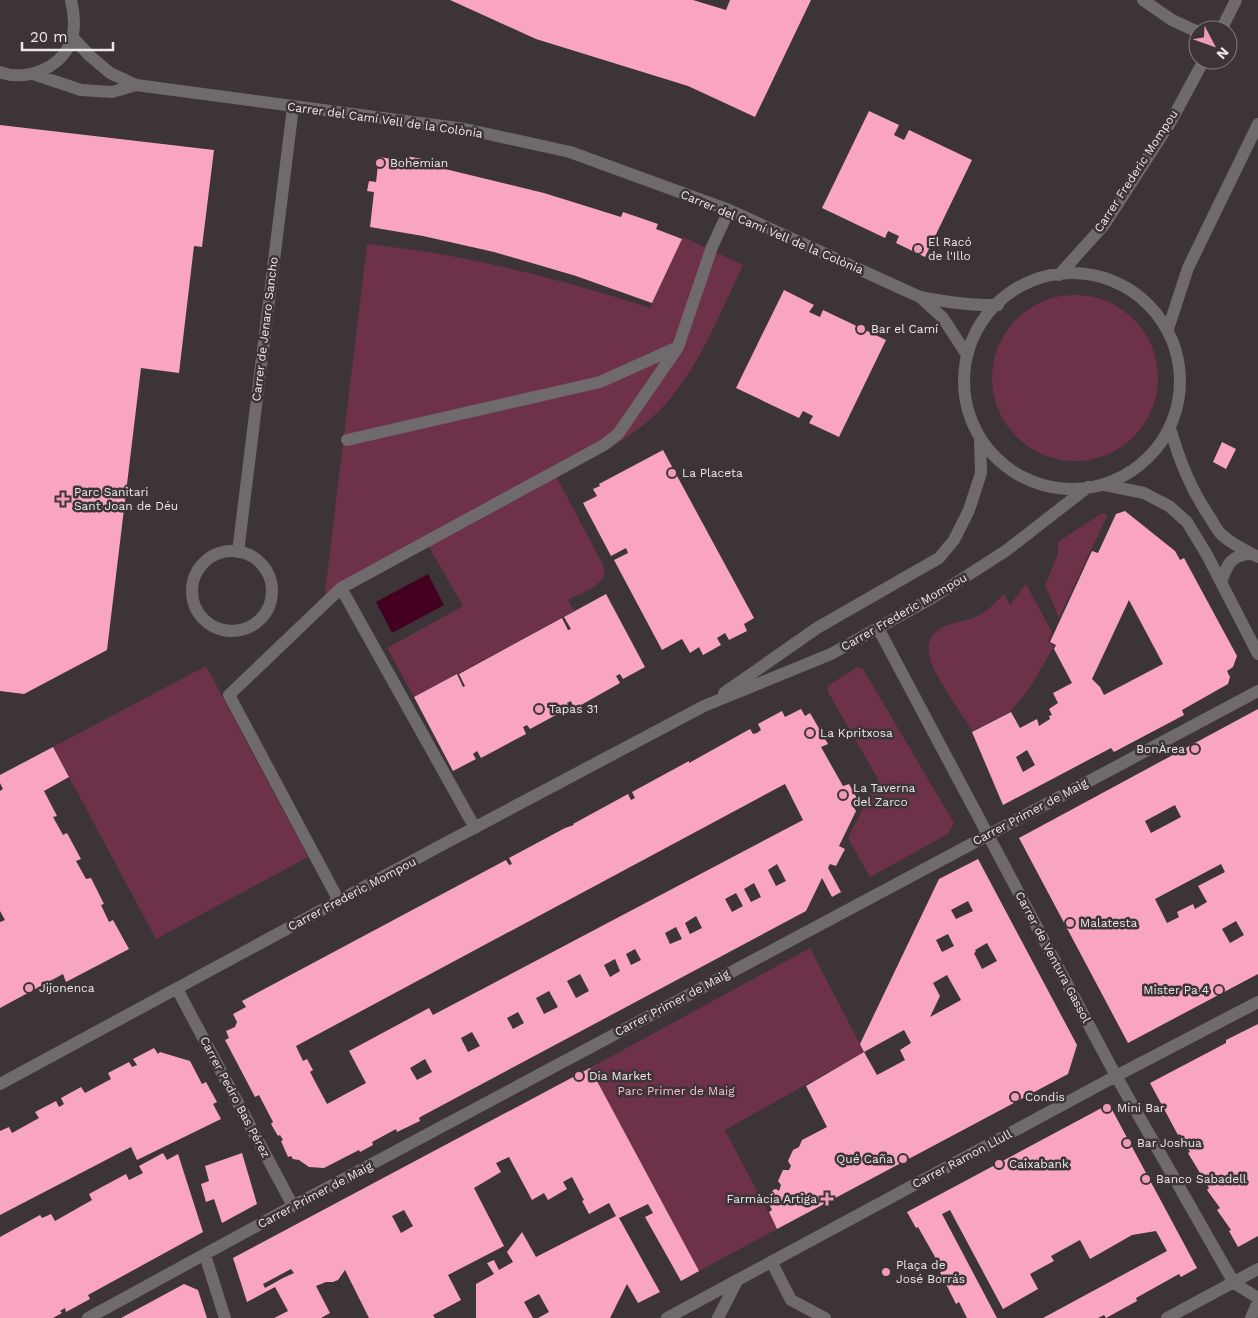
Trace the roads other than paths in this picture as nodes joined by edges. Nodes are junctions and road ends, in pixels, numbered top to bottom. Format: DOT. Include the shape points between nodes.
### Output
graph roads {
  1 [pos="71,0"];
  2 [pos="1143,0"];
  3 [pos="1236,0"];
  4 [pos="1226,20"];
  5 [pos="1188,27"];
  6 [pos="72,37"];
  7 [pos="1199,70"];
  8 [pos="2,74"];
  9 [pos="33,74"];
  10 [pos="136,85"];
  11 [pos="293,107"];
  12 [pos="1258,124"];
  13 [pos="729,210"];
  14 [pos="1059,275"];
  15 [pos="920,296"];
  16 [pos="998,305"];
  17 [pos="1168,329"];
  18 [pos="678,347"];
  19 [pos="967,355"];
  20 [pos="1170,428"];
  21 [pos="347,440"];
  22 [pos="980,440"];
  23 [pos="1106,485"];
  24 [pos="1088,487"];
  25 [pos="238,552"];
  26 [pos="1255,555"];
  27 [pos="1221,582"];
  28 [pos="341,588"];
  29 [pos="878,628"];
  30 [pos="1258,654"];
  31 [pos="1258,691"];
  32 [pos="704,706"];
  33 [pos="475,828"];
  34 [pos="988,834"];
  35 [pos="340,901"];
  36 [pos="177,989"];
  37 [pos="1258,1002"];
  38 [pos="1116,1076"];
  39 [pos="0,1084"];
  40 [pos="293,1206"];
  41 [pos="205,1255"];
  42 [pos="772,1263"];
  43 [pos="1258,1269"];
  44 [pos="737,1281"];
  45 [pos="1234,1283"];
  46 [pos="1258,1298"];
  47 [pos="1258,1302"];
  48 [pos="88,1318"];
  49 [pos="225,1318"];
  50 [pos="668,1318"];
  51 [pos="718,1318"];
  52 [pos="825,1318"];
  53 [pos="1167,1318"];
  54 [pos="1250,1318"];
  1 -- 6 [label="street, Carrer del Camí Vell de la Colònia" via="75,18"];
  2 -- 5 [label="street"];
  3 -- 4 [label="street"];
  6 -- 9 [label="street, Carrer del Camí Vell de la Colònia" via="57,60"];
  6 -- 10 [label="street, Carrer del Camí Vell de la Colònia" via="110,72"];
  7 -- 14 [label="street, Carrer Frederic Mompou" via="1170,123 1104,225"];
  8 -- 9 [label="street, Carrer del Camí Vell de la Colònia"];
  9 -- 10 [label="street, Carrer del Camí Vell de la Colònia" via="81,90 112,92"];
  10 -- 11 [label="street, Carrer del Camí Vell de la Colònia"];
  11 -- 13 [label="street, Carrer del Camí Vell de la Colònia" via="465,129 570,152"];
  11 -- 25 [label="street, Carrer de Jenaro Sancho"];
  12 -- 17 [label="street" via="1188,268"];
  13 -- 15 [label="street, Carrer del Camí Vell de la Colònia"];
  13 -- 18 [label="street" via="712,247"];
  14 -- 16 [label="street" via="1024,286 1006,296"];
  14 -- 17 [label="street" via="1090,274 1117,281 1141,296"];
  15 -- 16 [label="street" via="974,306"];
  15 -- 19 [label="street, Carrer del Camí Vell de la Colònia" via="943,318"];
  16 -- 19 [label="street" via="981,323"];
  17 -- 20 [label="street" via="1180,376"];
  18 -- 21 [label="street" via="600,382"];
  18 -- 28 [label="street" via="618,434 604,445"];
  19 -- 22 [label="street" via="965,394"];
  20 -- 23 [label="street" via="1145,458"];
  20 -- 26 [label="street" via="1181,464 1203,508 1222,535"];
  22 -- 24 [label="street" via="992,456 1021,478 1046,486"];
  22 -- 32 [label="street, Carrer Frederic Mompou" via="981,473 970,510 954,540 939,558 817,628"];
  23 -- 24 [label="street"];
  23 -- 27 [label="street" via="1144,493 1169,506 1187,522"];
  24 -- 29 [label="street, Carrer Frederic Mompou" via="1007,550"];
  25 -- 25 [label="street" via="214,555 195,575 192,588 192,602 198,614 208,624 232,632 245,629 265,614 272,590 263,566 253,557"];
  26 -- 27 [label="street" via="1243,554 1229,563"];
  27 -- 30 [label="street"];
  28 -- 33 [label="street"];
  28 -- 35 [label="street" via="229,695"];
  29 -- 32 [label="street, Carrer Frederic Mompou" via="831,654"];
  29 -- 34 [label="street, Carrer de Ventura Gassol"];
  31 -- 34 [label="street, Carrer Primer de Maig"];
  32 -- 33 [label="street, Carrer Frederic Mompou"];
  33 -- 35 [label="street, Carrer Frederic Mompou"];
  34 -- 38 [label="street, Carrer de Ventura Gassol"];
  34 -- 40 [label="street, Carrer Primer de Maig"];
  35 -- 36 [label="street, Carrer Frederic Mompou"];
  36 -- 39 [label="street, Carrer Frederic Mompou"];
  36 -- 40 [label="street, Carrer Pedro Bas Pérez"];
  37 -- 38 [label="street, Carrer Ramon Llull"];
  38 -- 42 [label="street, Carrer Ramon Llull"];
  38 -- 45 [label="street, Carrer de Ventura Gassol"];
  40 -- 41 [label="street, Carrer Primer de Maig"];
  41 -- 48 [label="street, Carrer Primer de Maig"];
  41 -- 49 [label="street"];
  42 -- 44 [label="street, Carrer Ramon Llull"];
  42 -- 52 [label="street" via="791,1300"];
  43 -- 45 [label="street"];
  44 -- 50 [label="street, Carrer Ramon Llull"];
  44 -- 51 [label="street"];
  45 -- 46 [label="street"];
  45 -- 53 [label="street"];
  47 -- 54 [label="street"];
}
